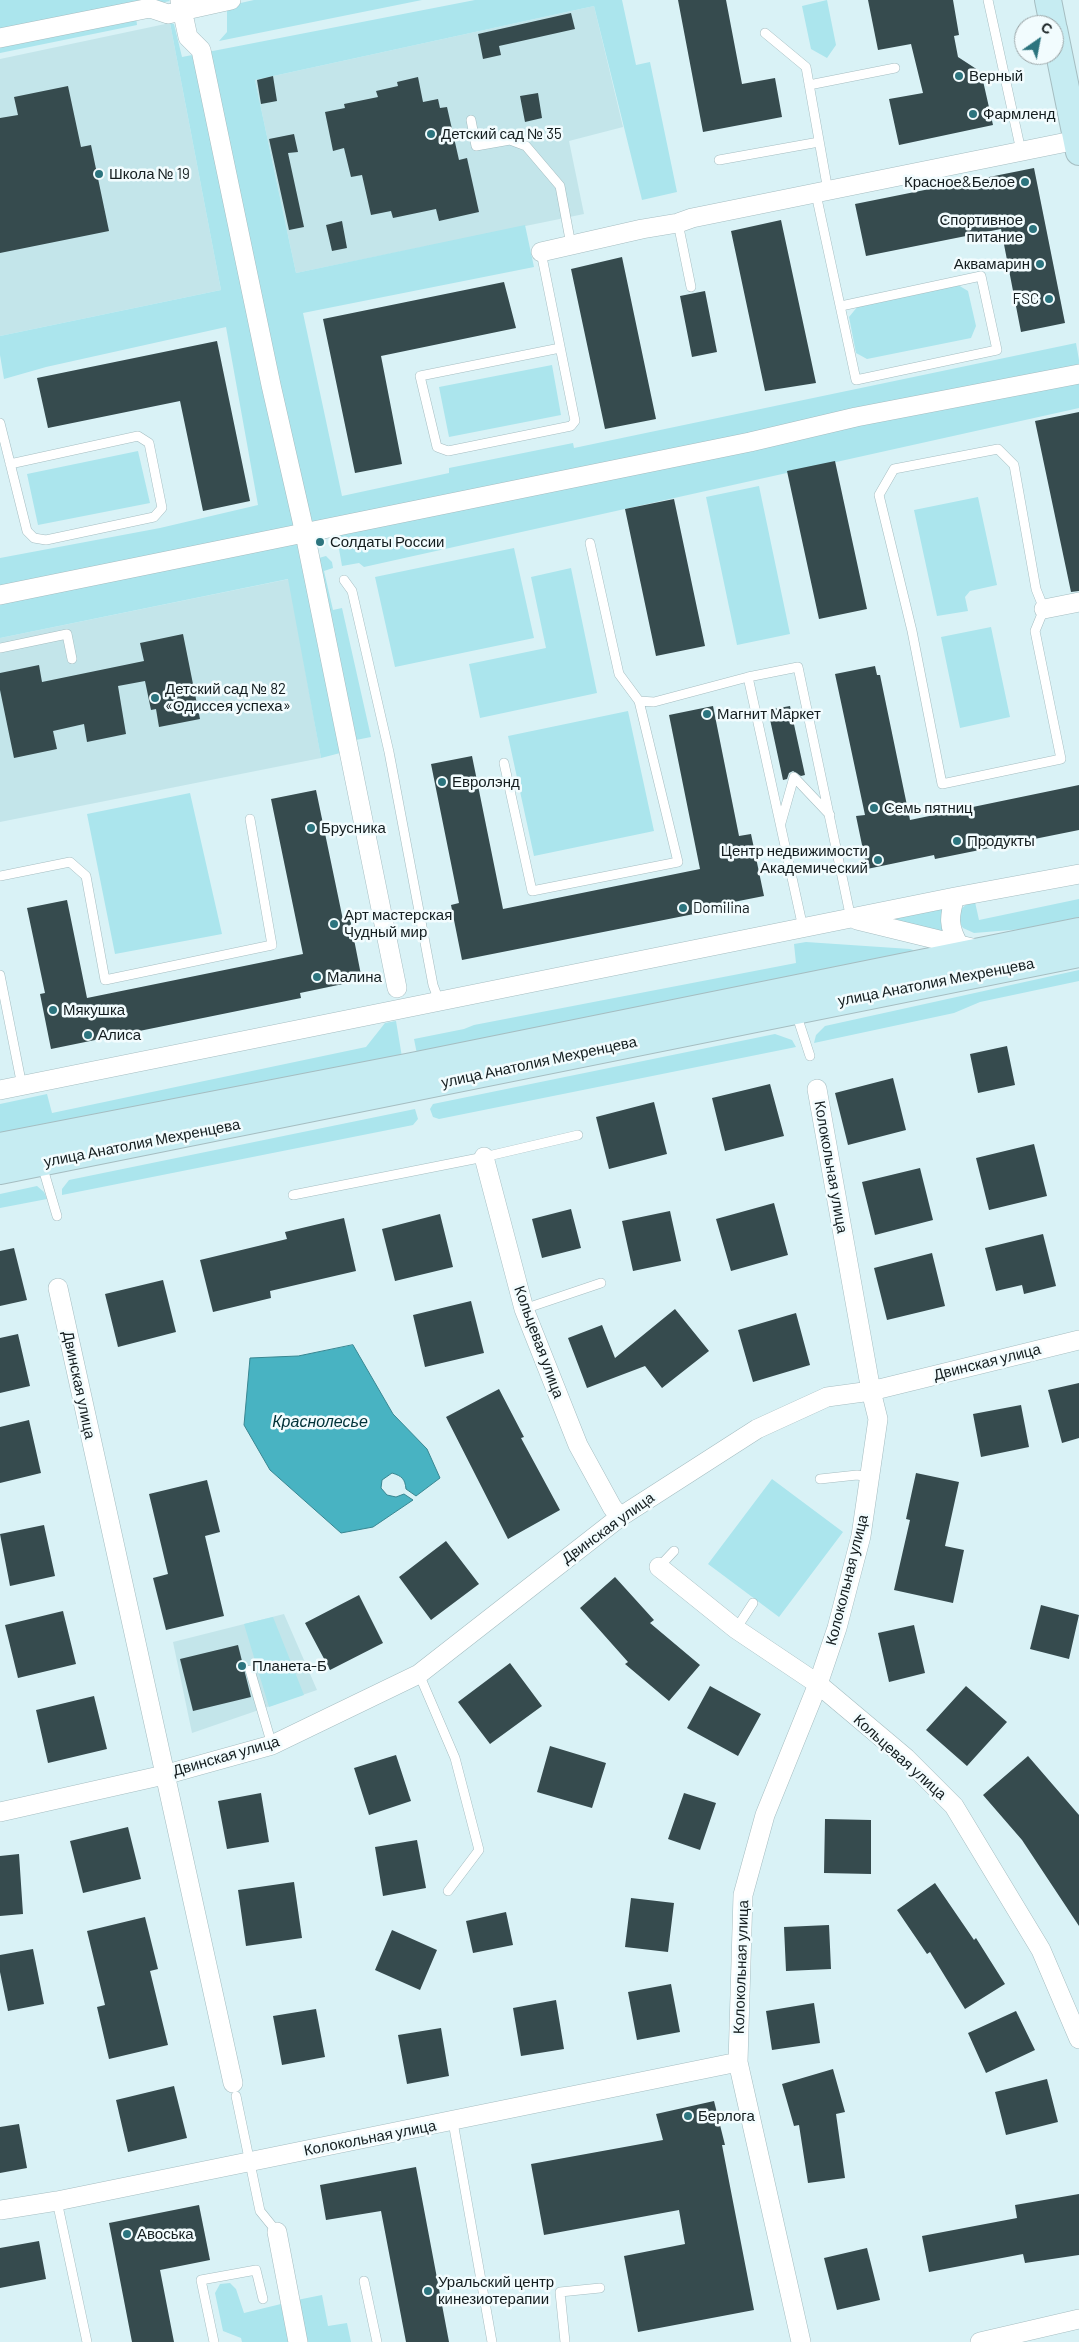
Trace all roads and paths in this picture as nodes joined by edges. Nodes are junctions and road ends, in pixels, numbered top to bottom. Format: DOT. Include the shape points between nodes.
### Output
graph roads {
  1 [pos="231,0"];
  2 [pos="988,0"];
  3 [pos="1048,0"];
  4 [pos="181,5"];
  5 [pos="1051,15"];
  6 [pos="765,33"];
  7 [pos="0,38"];
  8 [pos="1061,65"];
  9 [pos="895,68"];
  10 [pos="809,85"];
  11 [pos="471,120"];
  12 [pos="819,142"];
  13 [pos="1078,146"];
  14 [pos="1021,151"];
  15 [pos="719,160"];
  16 [pos="822,193"];
  17 [pos="678,223"];
  18 [pos="571,245"];
  19 [pos="541,252"];
  20 [pos="691,287"];
  21 [pos="841,306"];
  22 [pos="560,348"];
  23 [pos="1079,374"];
  24 [pos="0,422"];
  25 [pos="10,464"];
  26 [pos="305,534"];
  27 [pos="590,543"];
  28 [pos="344,580"];
  29 [pos="0,595"];
  30 [pos="1079,602"];
  31 [pos="1044,609"];
  32 [pos="0,648"];
  33 [pos="72,658"];
  34 [pos="748,677"];
  35 [pos="639,701"];
  36 [pos="504,762"];
  37 [pos="830,815"];
  38 [pos="250,819"];
  39 [pos="780,824"];
  40 [pos="1079,874"];
  41 [pos="0,876"];
  42 [pos="955,896"];
  43 [pos="851,919"];
  44 [pos="803,928"];
  45 [pos="1079,931"];
  46 [pos="971,948"];
  47 [pos="1079,954"];
  48 [pos="0,975"];
  49 [pos="398,988"];
  50 [pos="439,1001"];
  51 [pos="795,1010"];
  52 [pos="810,1056"];
  53 [pos="22,1086"];
  54 [pos="817,1089"];
  55 [pos="0,1090"];
  56 [pos="578,1135"];
  57 [pos="0,1146"];
  58 [pos="484,1157"];
  59 [pos="42,1163"];
  60 [pos="0,1171"];
  61 [pos="293,1195"];
  62 [pos="57,1216"];
  63 [pos="601,1283"];
  64 [pos="58,1288"];
  65 [pos="524,1308"];
  66 [pos="1079,1340"];
  67 [pos="871,1391"];
  68 [pos="869,1477"];
  69 [pos="820,1479"];
  70 [pos="620,1517"];
  71 [pos="674,1551"];
  72 [pos="659,1567"];
  73 [pos="753,1603"];
  74 [pos="736,1629"];
  75 [pos="250,1670"];
  76 [pos="419,1674"];
  77 [pos="818,1684"];
  78 [pos="272,1745"];
  79 [pos="164,1774"];
  80 [pos="0,1812"];
  81 [pos="448,1891"];
  82 [pos="1079,2039"];
  83 [pos="738,2062"];
  84 [pos="234,2089"];
  85 [pos="453,2122"];
  86 [pos="248,2162"];
  87 [pos="57,2202"];
  88 [pos="0,2210"];
  89 [pos="277,2232"];
  90 [pos="364,2281"];
  91 [pos="600,2288"];
  92 [pos="263,2299"];
  93 [pos="1079,2320"];
  94 [pos="87,2342"];
  95 [pos="214,2342"];
  96 [pos="298,2342"];
  97 [pos="377,2342"];
  98 [pos="492,2342"];
  99 [pos="565,2342"];
  100 [pos="801,2342"];
  101 [pos="981,2342"];
  1 -- 4 [label="street"];
  2 -- 14 [label="lane"];
  3 -- 5 [label="street"];
  4 -- 7 [label="street" via="168,14 150,8"];
  4 -- 26 [label="street" via="188,37 201,50"];
  6 -- 10 [label="lane" via="806,67"];
  8 -- 13 [label="street"];
  9 -- 10 [label="lane"];
  10 -- 12 [label="lane"];
  11 -- 18 [label="lane" via="476,146 510,140 526,146 552,175 560,186"];
  12 -- 15 [label="lane"];
  12 -- 16 [label="lane"];
  13 -- 14 [label="street"];
  14 -- 16 [label="street"];
  16 -- 17 [label="street"];
  16 -- 21 [label="lane"];
  17 -- 18 [label="street"];
  17 -- 20 [label="lane"];
  18 -- 19 [label="street"];
  19 -- 22 [label="lane"];
  21 -- 21 [label="lane" via="856,380 997,350 981,276"];
  22 -- 22 [label="lane" via="575,421 571,426 448,451 437,447 420,376"];
  23 -- 26 [label="street" via="856,417"];
  24 -- 25 [label="lane"];
  25 -- 25 [label="lane" via="27,531 34,538 46,540 154,517 162,508 149,442 138,436"];
  26 -- 29 [label="street"];
  26 -- 49 [label="street"];
  27 -- 35 [label="lane" via="619,674"];
  28 -- 50 [label="lane" via="352,591 384,733 433,985"];
  30 -- 31 [label="street"];
  31 -- 31 [label="lane" via="1035,631 1061,759 942,784 912,631 879,495 894,469 998,449 1014,465 1036,590"];
  32 -- 33 [label="lane" via="67,634"];
  34 -- 35 [label="lane" via="654,702"];
  34 -- 37 [label="lane" via="798,667"];
  34 -- 39 [label="lane"];
  35 -- 36 [label="lane" via="678,862 532,891"];
  37 -- 39 [label="lane" via="794,777"];
  37 -- 43 [label="lane"];
  38 -- 41 [label="lane" via="272,945 105,980 86,876 70,862"];
  39 -- 44 [label="lane"];
  40 -- 42 [label="street, улица Анатолия Мехренцева"];
  42 -- 43 [label="street, улица Анатолия Мехренцева"];
  42 -- 46 [label="street" via="949,916 952,933"];
  43 -- 44 [label="street, улица Анатолия Мехренцева"];
  43 -- 46 [label="street, улица Анатолия Мехренцева"];
  44 -- 50 [label="street, улица Анатолия Мехренцева"];
  45 -- 46 [label="street, улица Анатолия Мехренцева"];
  46 -- 57 [label="street, улица Анатолия Мехренцева" via="412,1066"];
  47 -- 51 [label="street, улица Анатолия Мехренцева"];
  48 -- 53 [label="lane"];
  50 -- 53 [label="street, улица Анатолия Мехренцева"];
  51 -- 52 [label="lane"];
  51 -- 59 [label="street, улица Анатолия Мехренцева"];
  53 -- 55 [label="street, улица Анатолия Мехренцева"];
  54 -- 67 [label="street, Колокольная улица"];
  56 -- 58 [label="lane"];
  58 -- 61 [label="lane"];
  58 -- 65 [label="street, Кольцевая улица"];
  59 -- 60 [label="street, улица Анатолия Мехренцева"];
  59 -- 62 [label="lane"];
  63 -- 65 [label="lane"];
  64 -- 79 [label="street, Двинская улица"];
  65 -- 70 [label="street, Кольцевая улица" via="578,1445"];
  66 -- 67 [label="street, Двинская улица"];
  67 -- 68 [label="street, Колокольная улица" via="878,1419"];
  67 -- 70 [label="street, Двинская улица" via="827,1398 757,1429"];
  68 -- 69 [label="lane"];
  68 -- 77 [label="street, Колокольная улица" via="861,1536 837,1628"];
  70 -- 76 [label="street, Двинская улица"];
  71 -- 72 [label="lane"];
  72 -- 74 [label="street, Кольцевая улица"];
  73 -- 74 [label="lane"];
  74 -- 77 [label="street, Кольцевая улица"];
  75 -- 78 [label="lane"];
  76 -- 78 [label="street, Двинская улица"];
  76 -- 81 [label="lane" via="455,1758 479,1850"];
  77 -- 82 [label="street, Кольцевая улица" via="906,1758 954,1806 1041,1950"];
  77 -- 83 [label="street, Колокольная улица" via="766,1815 743,1895"];
  78 -- 79 [label="street, Двинская улица"];
  79 -- 80 [label="street, Двинская улица"];
  79 -- 84 [label="street, Двинская улица"];
  83 -- 85 [label="street, Колокольная улица"];
  83 -- 100 [label="street, Колокольная улица"];
  84 -- 86 [label="lane"];
  85 -- 86 [label="street, Колокольная улица"];
  85 -- 98 [label="lane"];
  86 -- 87 [label="street, Колокольная улица"];
  86 -- 89 [label="lane" via="260,2211"];
  87 -- 88 [label="street, Колокольная улица"];
  87 -- 94 [label="lane"];
  89 -- 96 [label="street"];
  90 -- 97 [label="lane"];
  91 -- 99 [label="lane" via="560,2292"];
  92 -- 95 [label="lane" via="256,2270 201,2280"];
  93 -- 101 [label="street"];
}
